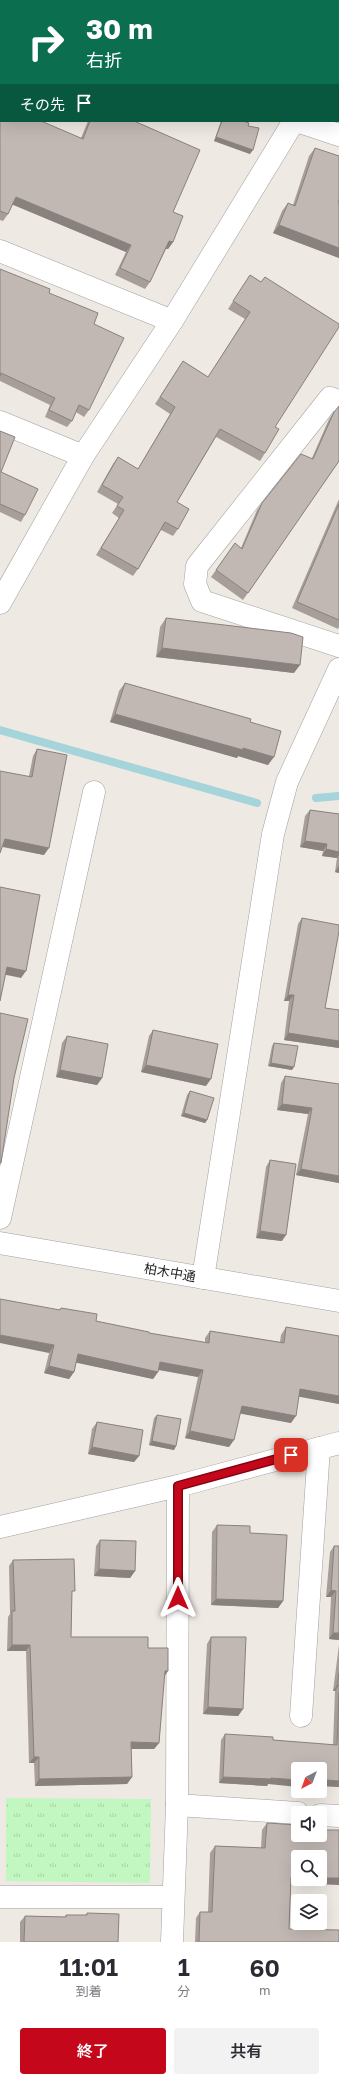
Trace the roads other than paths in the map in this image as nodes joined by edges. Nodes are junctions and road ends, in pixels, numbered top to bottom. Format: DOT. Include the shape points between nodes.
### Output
graph roads {
  1 [pos="294,122"];
  2 [pos="298,122"];
  3 [pos="339,136"];
  4 [pos="0,251"];
  5 [pos="172,321"];
  6 [pos="339,401"];
  7 [pos="0,422"];
  8 [pos="83,456"];
  9 [pos="0,603"];
  10 [pos="339,646"];
  11 [pos="339,669"];
  12 [pos="94,792"];
  13 [pos="0,1218"];
  14 [pos="0,1243"];
  15 [pos="203,1278"];
  16 [pos="339,1301"];
  17 [pos="329,1445"];
  18 [pos="178,1486"];
  19 [pos="0,1528"];
  20 [pos="301,1716"];
  21 [pos="177,1805"];
  22 [pos="291,1813"];
  23 [pos="327,1815"];
  24 [pos="339,1816"];
  25 [pos="0,1897"];
  26 [pos="172,1897"];
  27 [pos="172,1942"];
  1 -- 5 [label="street"];
  2 -- 3 [label="street"];
  4 -- 5 [label="street"];
  5 -- 8 [label="street"];
  6 -- 10 [label="street" via="330,398 325,404 198,566 195,584 202,601"];
  7 -- 8 [label="street"];
  8 -- 9 [label="street"];
  11 -- 15 [label="street" via="288,782 273,834"];
  12 -- 13 [label="street"];
  14 -- 15 [label="street, 柏木中通"];
  15 -- 16 [label="street, 柏木中通"];
  17 -- 18 [label="street"];
  17 -- 20 [label="street"];
  18 -- 19 [label="street"];
  18 -- 21 [label="street"];
  21 -- 22 [label="street"];
  21 -- 26 [label="street"];
  23 -- 24 [label="street"];
  25 -- 26 [label="street"];
  26 -- 27 [label="street"];
}
